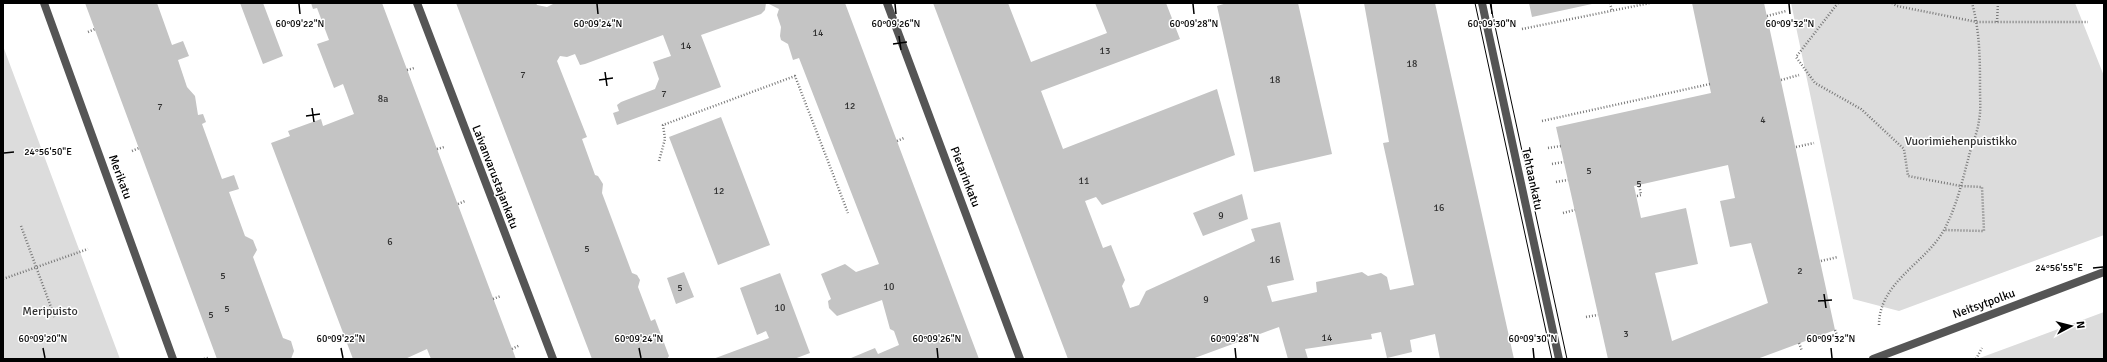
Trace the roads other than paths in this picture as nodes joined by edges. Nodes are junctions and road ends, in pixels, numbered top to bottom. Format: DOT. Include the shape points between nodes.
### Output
graph roads {
  1 [pos="44,3"];
  2 [pos="417,3"];
  3 [pos="887,3"];
  4 [pos="1482,3"];
  5 [pos="2104,272"];
  6 [pos="173,359"];
  7 [pos="552,359"];
  8 [pos="1020,359"];
  9 [pos="1560,359"];
  10 [pos="1873,359"];
  1 -- 6 [label="street, Merikatu"];
  2 -- 7 [label="street, Laivanvarustajankatu"];
  3 -- 8 [label="street, Pietarinkatu"];
  4 -- 9 [label="street, Tehtaankatu"];
  5 -- 10 [label="street, Neitsytpolku"];
}
